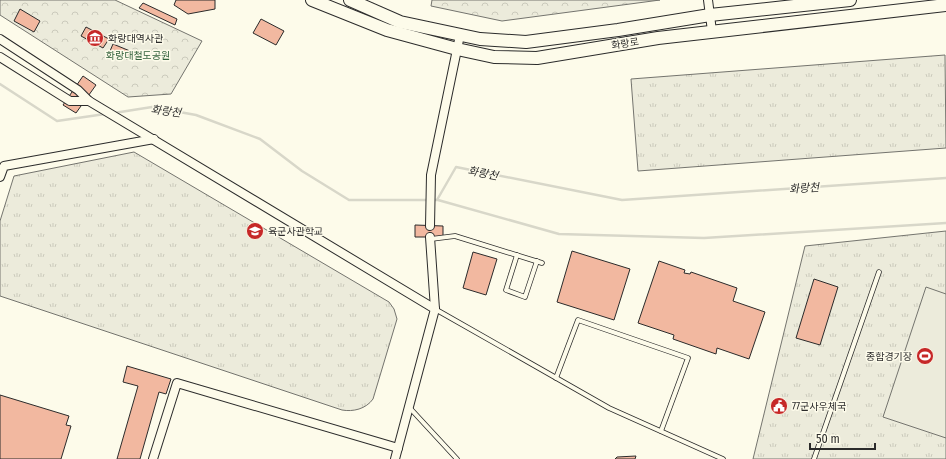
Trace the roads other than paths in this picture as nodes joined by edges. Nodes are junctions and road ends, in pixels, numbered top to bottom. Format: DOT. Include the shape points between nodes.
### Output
graph roads {
  1 [pos="312,0"];
  2 [pos="350,0"];
  3 [pos="708,0"];
  4 [pos="850,0"];
  5 [pos="946,5"];
  6 [pos="710,15"];
  7 [pos="712,31"];
  8 [pos="460,35"];
  9 [pos="0,39"];
  10 [pos="457,49"];
  11 [pos="0,57"];
  12 [pos="89,101"];
  13 [pos="154,139"];
  14 [pos="0,177"];
  15 [pos="430,225"];
  16 [pos="430,238"];
  17 [pos="517,255"];
  18 [pos="537,261"];
  19 [pos="542,263"];
  20 [pos="879,272"];
  21 [pos="434,309"];
  22 [pos="556,378"];
  23 [pos="408,406"];
  24 [pos="661,431"];
  25 [pos="398,448"];
  26 [pos="153,459"];
  27 [pos="395,459"];
  28 [pos="457,459"];
  29 [pos="721,459"];
  30 [pos="814,459"];
  1 -- 10 [label="main road, 화랑로" via="387,30"];
  2 -- 8 [label="main road, 화랑로" via="400,22"];
  3 -- 6 [label="street"];
  4 -- 6 [label="main road, 화랑로"];
  5 -- 7 [label="main road, 화랑로"];
  6 -- 7 [label="street"];
  6 -- 8 [label="main road, 화랑로" via="526,42"];
  7 -- 10 [label="main road, 화랑로" via="537,58 494,56"];
  8 -- 10 [label="street"];
  9 -- 12 [label="street" via="78,90"];
  10 -- 15 [label="street" via="431,175"];
  11 -- 12 [label="street" via="70,101"];
  12 -- 13 [label="street"];
  13 -- 14 [label="street" via="4,166"];
  13 -- 21 [label="street"];
  16 -- 17 [label="lane" via="455,236"];
  16 -- 21 [label="street"];
  17 -- 18 [label="lane"];
  17 -- 18 [label="lane" via="506,290 525,297"];
  18 -- 19 [label="lane"];
  20 -- 30 [label="lane"];
  21 -- 22 [label="lane"];
  21 -- 23 [label="street"];
  22 -- 24 [label="lane" via="610,408"];
  22 -- 24 [label="lane" via="578,320 688,358"];
  23 -- 25 [label="street"];
  23 -- 28 [label="lane"];
  24 -- 29 [label="lane"];
  25 -- 26 [label="street" via="176,383"];
  25 -- 27 [label="street"];
}
